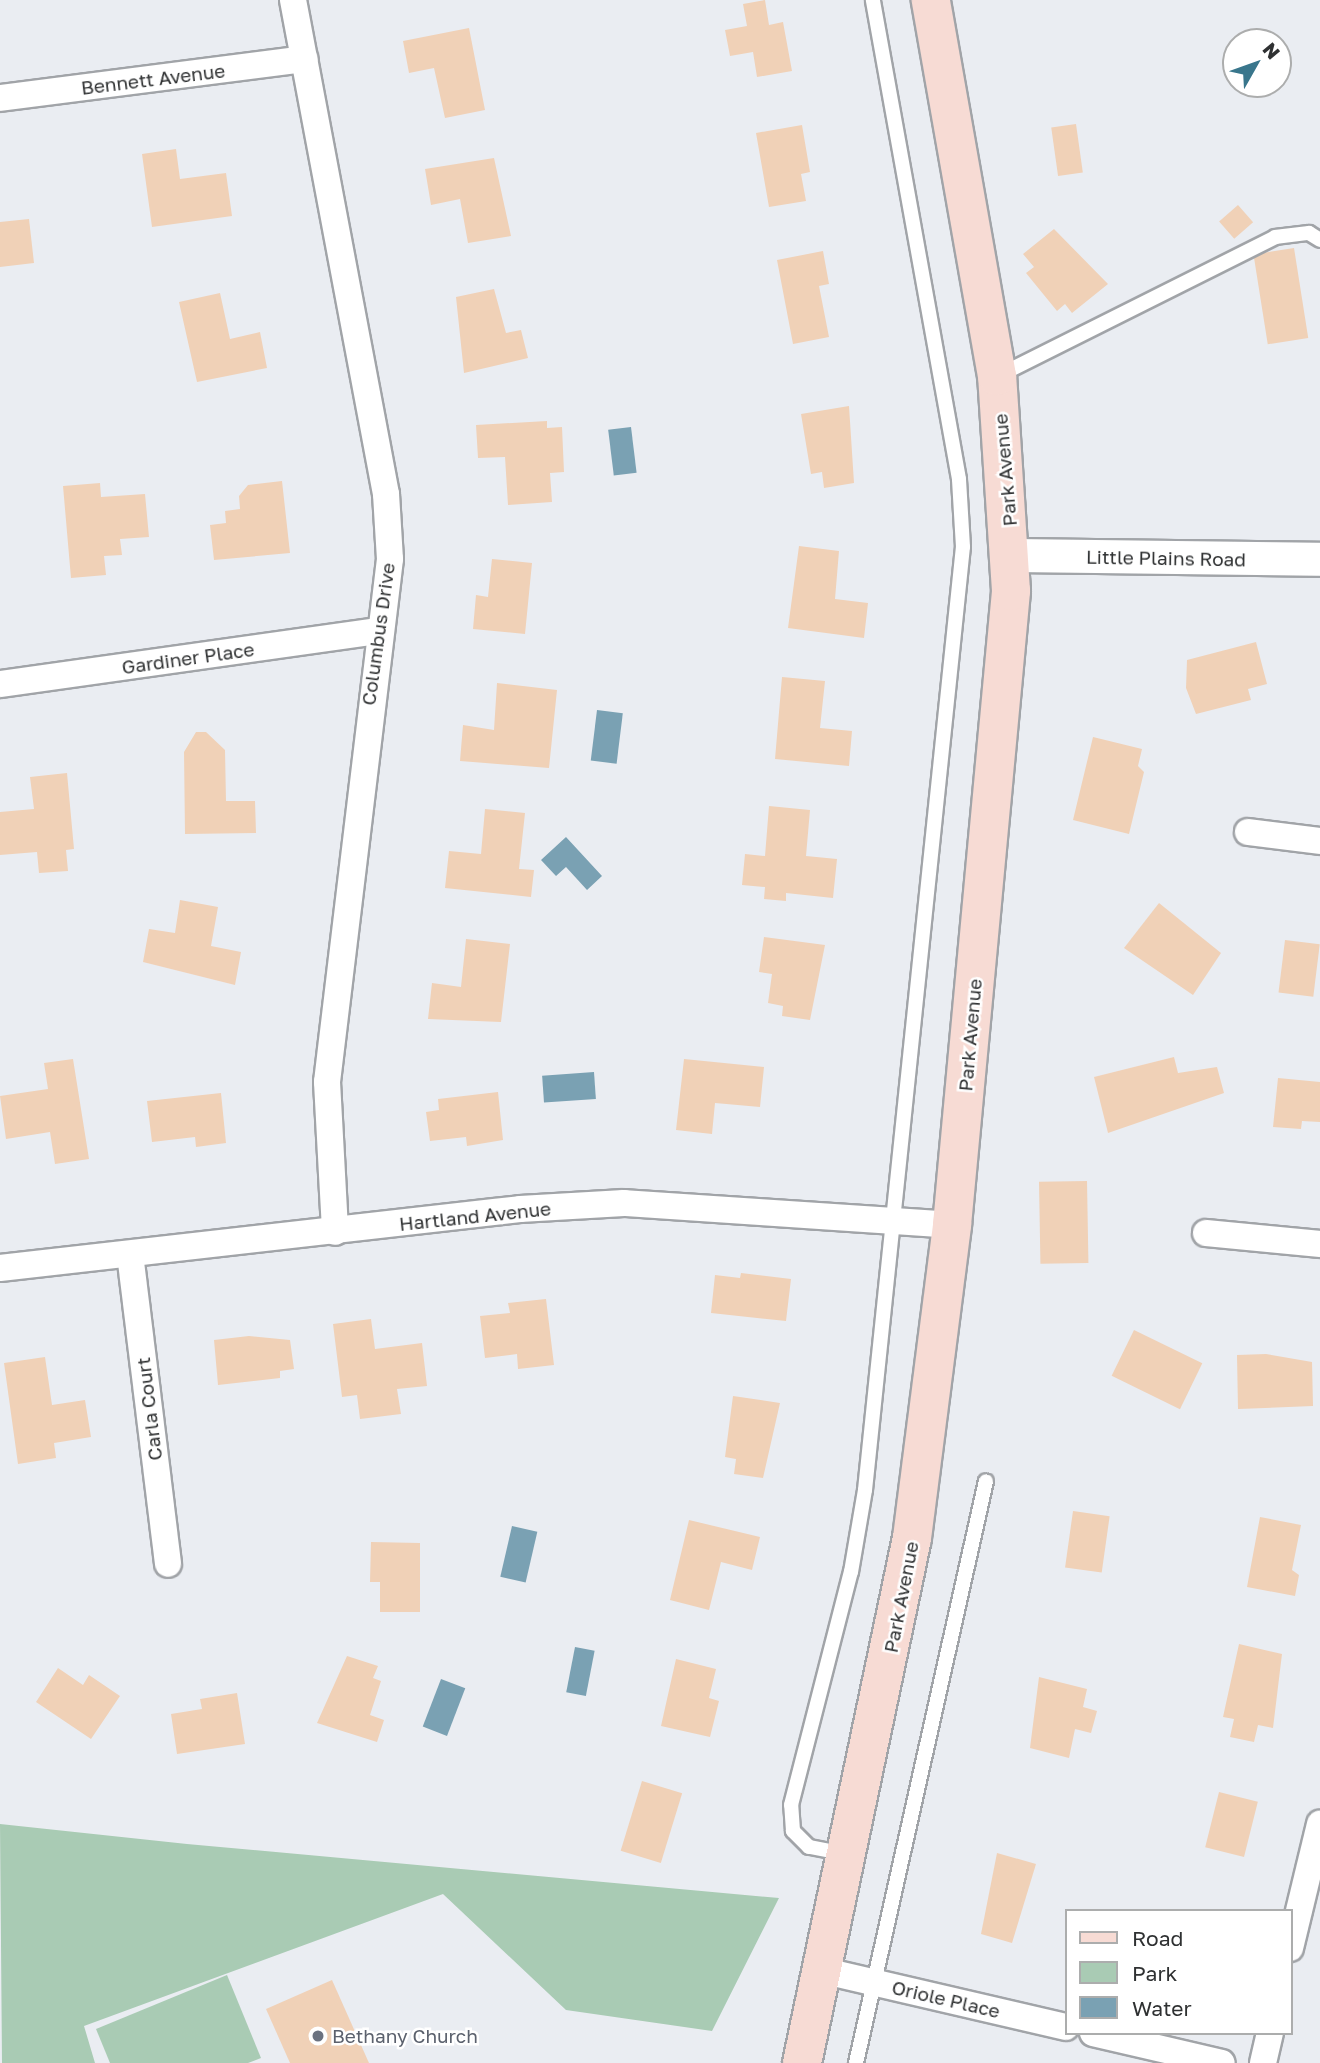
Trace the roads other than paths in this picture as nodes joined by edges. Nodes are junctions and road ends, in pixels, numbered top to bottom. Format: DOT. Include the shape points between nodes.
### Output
graph roads {
  1 [pos="293,0"];
  2 [pos="873,0"];
  3 [pos="931,0"];
  4 [pos="305,59"];
  5 [pos="0,98"];
  6 [pos="1320,240"];
  7 [pos="997,376"];
  8 [pos="1012,555"];
  9 [pos="1320,559"];
  10 [pos="376,631"];
  11 [pos="0,684"];
  12 [pos="1248,832"];
  13 [pos="1320,841"];
  14 [pos="890,1219"];
  15 [pos="952,1225"];
  16 [pos="335,1232"];
  17 [pos="1206,1233"];
  18 [pos="1320,1244"];
  19 [pos="130,1254"];
  20 [pos="0,1268"];
  21 [pos="986,1481"];
  22 [pos="168,1564"];
  23 [pos="1320,1824"];
  24 [pos="850,1855"];
  25 [pos="1292,1940"];
  26 [pos="825,1971"];
  27 [pos="874,1982"];
  28 [pos="1064,2027"];
  29 [pos="1102,2035"];
  30 [pos="1270,2035"];
  31 [pos="802,2063"];
  32 [pos="856,2063"];
  33 [pos="1222,2063"];
  34 [pos="1263,2063"];
  1 -- 4 [label="street, Columbus Drive"];
  2 -- 14 [label="lane" via="959,479 963,547"];
  3 -- 7 [label="main road, Park Avenue"];
  4 -- 5 [label="street, Bennett Avenue"];
  4 -- 10 [label="street, Columbus Drive" via="386,494 390,559"];
  6 -- 7 [label="lane" via="1309,233 1275,237"];
  7 -- 8 [label="main road, Park Avenue"];
  8 -- 9 [label="street, Little Plains Road"];
  8 -- 15 [label="main road, Park Avenue"];
  10 -- 11 [label="street, Gardiner Place"];
  10 -- 16 [label="street, Columbus Drive" via="327,1083"];
  12 -- 13 [label="street"];
  14 -- 15 [label="street, Hartland Avenue"];
  14 -- 16 [label="street, Hartland Avenue" via="624,1203"];
  14 -- 24 [label="lane" via="851,1572 791,1805 793,1831 809,1847"];
  15 -- 24 [label="main road, Park Avenue" via="912,1538"];
  16 -- 19 [label="street, Hartland Avenue"];
  17 -- 18 [label="street"];
  19 -- 20 [label="street, Hartland Avenue"];
  19 -- 22 [label="street, Carla Court"];
  21 -- 27 [label="lane"];
  23 -- 25 [label="street"];
  24 -- 26 [label="main road, Park Avenue"];
  26 -- 27 [label="street, Oriole Place"];
  26 -- 31 [label="main road, Park Avenue"];
  27 -- 28 [label="street, Oriole Place"];
  27 -- 32 [label="lane"];
  29 -- 33 [label="street"];
  30 -- 34 [label="street"];
}
